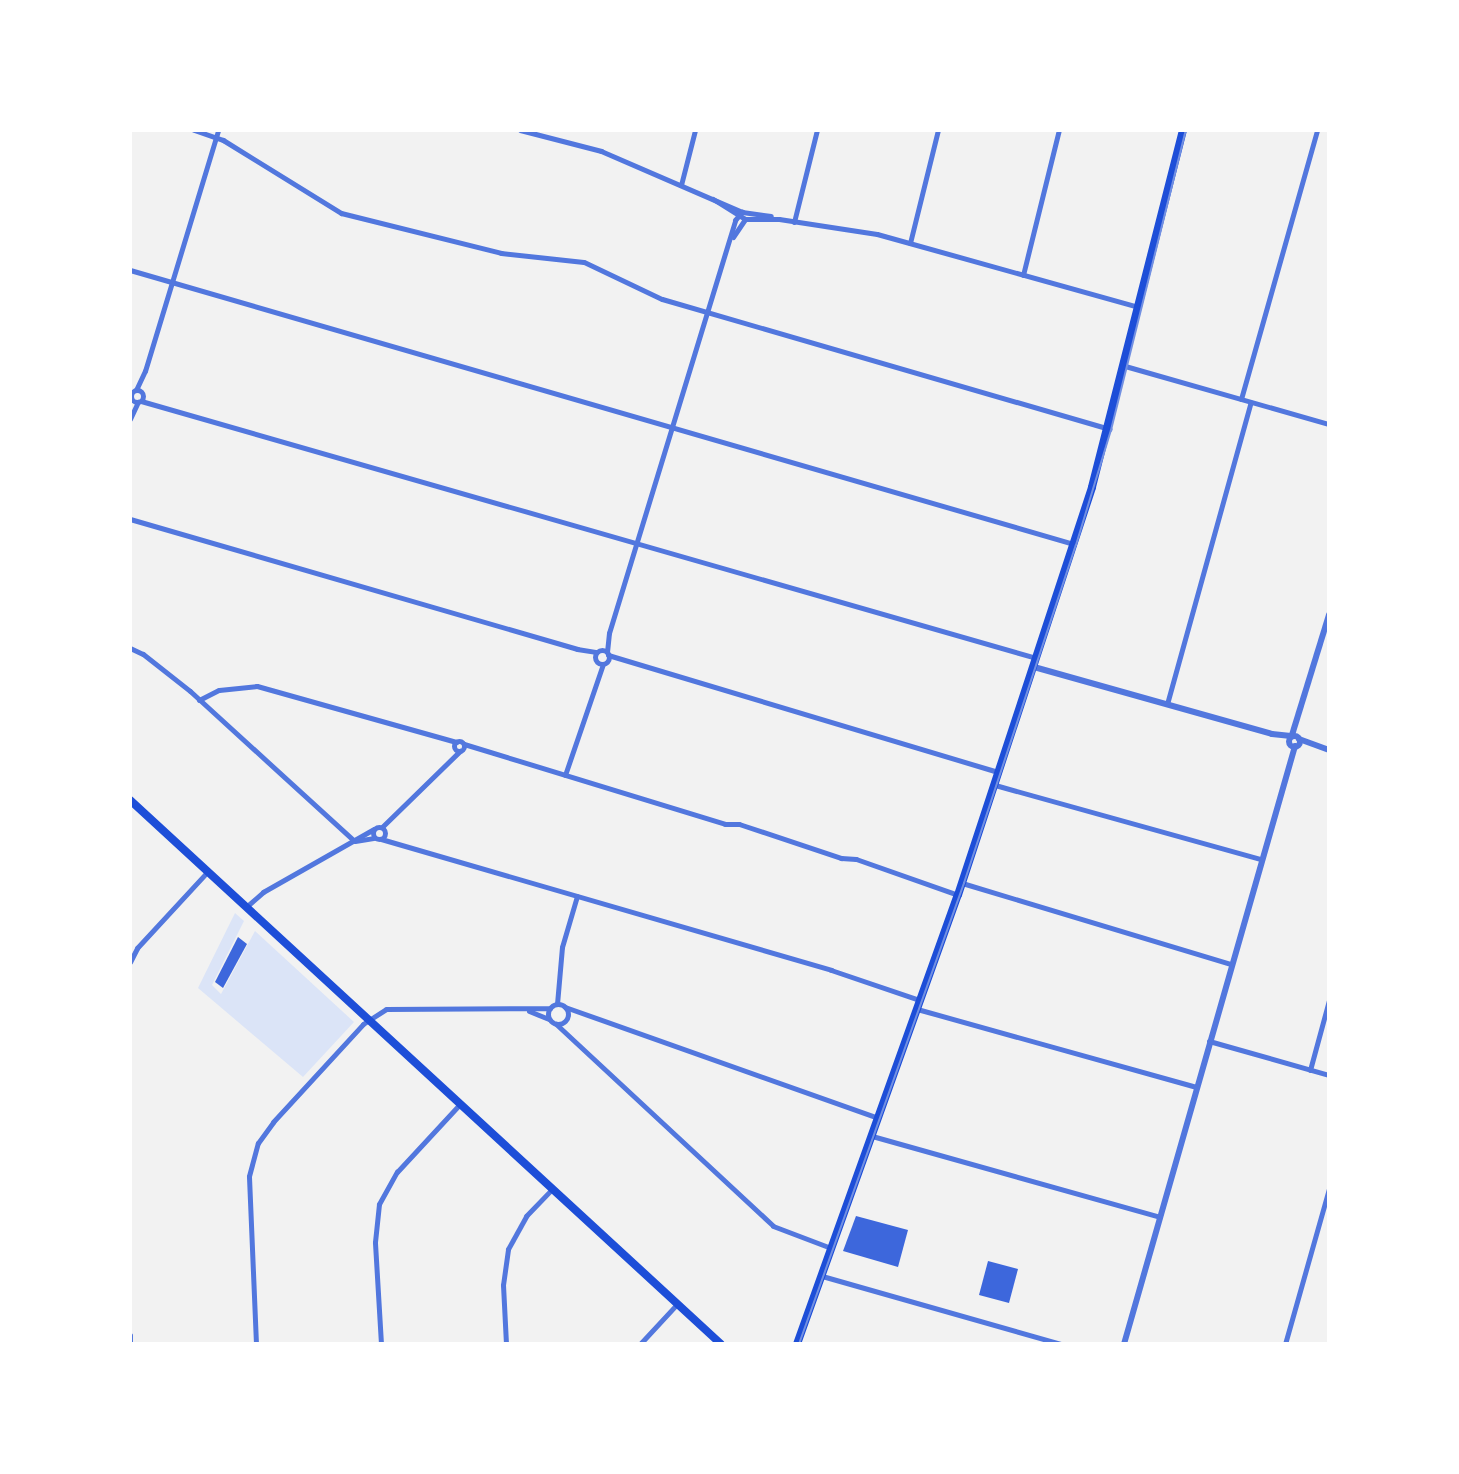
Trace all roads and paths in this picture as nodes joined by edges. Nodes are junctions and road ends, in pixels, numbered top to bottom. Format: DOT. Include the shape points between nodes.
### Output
graph roads {
  1 [pos="194,130"];
  2 [pos="520,130"];
  3 [pos="695,130"];
  4 [pos="817,130"];
  5 [pos="938,130"];
  6 [pos="1059,130"];
  7 [pos="1183,130"];
  8 [pos="1317,130"];
  9 [pos="217,134"];
  10 [pos="681,185"];
  11 [pos="740,214"];
  12 [pos="745,219"];
  13 [pos="779,219"];
  14 [pos="794,222"];
  15 [pos="731,242"];
  16 [pos="910,243"];
  17 [pos="130,270"];
  18 [pos="1023,275"];
  19 [pos="172,282"];
  20 [pos="1140,308"];
  21 [pos="709,313"];
  22 [pos="1125,366"];
  23 [pos="136,396"];
  24 [pos="1241,399"];
  25 [pos="1251,402"];
  26 [pos="130,417"];
  27 [pos="1329,424"];
  28 [pos="673,428"];
  29 [pos="1109,429"];
  30 [pos="130,519"];
  31 [pos="637,542"];
  32 [pos="1074,544"];
  33 [pos="1329,615"];
  34 [pos="130,648"];
  35 [pos="601,657"];
  36 [pos="1035,663"];
  37 [pos="199,700"];
  38 [pos="1167,704"];
  39 [pos="1294,741"];
  40 [pos="459,747"];
  41 [pos="1329,750"];
  42 [pos="1000,772"];
  43 [pos="565,775"];
  44 [pos="995,785"];
  45 [pos="130,800"];
  46 [pos="374,829"];
  47 [pos="384,830"];
  48 [pos="378,838"];
  49 [pos="354,841"];
  50 [pos="399,844"];
  51 [pos="1260,859"];
  52 [pos="208,871"];
  53 [pos="962,883"];
  54 [pos="958,895"];
  55 [pos="577,896"];
  56 [pos="246,907"];
  57 [pos="130,962"];
  58 [pos="1231,964"];
  59 [pos="561,984"];
  60 [pos="1329,1000"];
  61 [pos="557,1004"];
  62 [pos="919,1004"];
  63 [pos="550,1008"];
  64 [pos="566,1009"];
  65 [pos="528,1010"];
  66 [pos="549,1019"];
  67 [pos="370,1020"];
  68 [pos="564,1023"];
  69 [pos="556,1024"];
  70 [pos="1209,1041"];
  71 [pos="574,1043"];
  72 [pos="1310,1070"];
  73 [pos="1329,1075"];
  74 [pos="1196,1087"];
  75 [pos="460,1104"];
  76 [pos="878,1118"];
  77 [pos="871,1136"];
  78 [pos="552,1188"];
  79 [pos="1329,1188"];
  80 [pos="1160,1217"];
  81 [pos="831,1248"];
  82 [pos="822,1276"];
  83 [pos="678,1304"];
  84 [pos="130,1335"];
  85 [pos="130,1344"];
  86 [pos="256,1344"];
  87 [pos="381,1344"];
  88 [pos="506,1344"];
  89 [pos="640,1344"];
  90 [pos="721,1344"];
  91 [pos="797,1344"];
  92 [pos="1061,1344"];
  93 [pos="1124,1344"];
  94 [pos="1285,1344"];
  1 -- 9 [label="street"];
  2 -- 10 [label="street" via="601,151"];
  3 -- 10 [label="street"];
  4 -- 14 [label="street"];
  5 -- 16 [label="street"];
  6 -- 18 [label="street"];
  7 -- 20 [label="main road"];
  8 -- 24 [label="street"];
  9 -- 19 [label="street"];
  9 -- 21 [label="street" via="341,213 501,253 584,262 644,292"];
  10 -- 11 [label="street"];
  11 -- 12 [label="street"];
  11 -- 13 [label="street"];
  11 -- 15 [label="street"];
  12 -- 13 [label="street"];
  12 -- 15 [label="street"];
  13 -- 14 [label="street"];
  14 -- 16 [label="street"];
  15 -- 21 [label="street"];
  16 -- 18 [label="street"];
  17 -- 19 [label="street"];
  18 -- 20 [label="street"];
  19 -- 23 [label="street"];
  19 -- 28 [label="street"];
  20 -- 22 [label="main road"];
  21 -- 28 [label="street"];
  21 -- 29 [label="street"];
  22 -- 24 [label="street"];
  22 -- 29 [label="main road"];
  23 -- 26 [label="street"];
  23 -- 31 [label="street"];
  24 -- 25 [label="street"];
  25 -- 27 [label="street"];
  25 -- 38 [label="street"];
  28 -- 31 [label="street"];
  28 -- 32 [label="street"];
  29 -- 32 [label="main road"];
  30 -- 35 [label="street"];
  31 -- 35 [label="street"];
  31 -- 36 [label="street"];
  32 -- 36 [label="main road"];
  33 -- 39 [label="street"];
  34 -- 37 [label="street"];
  35 -- 42 [label="street"];
  35 -- 43 [label="street"];
  36 -- 38 [label="street"];
  36 -- 42 [label="main road"];
  37 -- 40 [label="street" via="219,690 257,686"];
  37 -- 49 [label="street"];
  38 -- 39 [label="street"];
  39 -- 41 [label="street"];
  39 -- 51 [label="street"];
  40 -- 43 [label="street"];
  40 -- 47 [label="street"];
  42 -- 44 [label="main road"];
  43 -- 54 [label="street" via="856,859"];
  44 -- 51 [label="street"];
  44 -- 53 [label="main road"];
  45 -- 52 [label="main road"];
  46 -- 47 [label="street"];
  46 -- 48 [label="street"];
  46 -- 49 [label="street"];
  47 -- 48 [label="street"];
  47 -- 50 [label="street"];
  48 -- 49 [label="street"];
  48 -- 50 [label="street"];
  49 -- 56 [label="street"];
  50 -- 55 [label="street"];
  51 -- 58 [label="street"];
  52 -- 56 [label="main road"];
  52 -- 57 [label="street"];
  53 -- 54 [label="main road"];
  53 -- 58 [label="street"];
  54 -- 62 [label="main road"];
  55 -- 59 [label="street" via="562,947"];
  55 -- 62 [label="street" via="831,970"];
  56 -- 67 [label="main road"];
  58 -- 70 [label="street"];
  59 -- 61 [label="street"];
  59 -- 64 [label="street"];
  60 -- 72 [label="street"];
  61 -- 63 [label="street"];
  61 -- 64 [label="street"];
  62 -- 74 [label="street"];
  62 -- 76 [label="main road"];
  63 -- 65 [label="street"];
  63 -- 66 [label="street"];
  64 -- 68 [label="street"];
  64 -- 76 [label="street"];
  65 -- 66 [label="street"];
  65 -- 67 [label="street" via="393,1008"];
  66 -- 69 [label="street"];
  67 -- 75 [label="main road"];
  67 -- 86 [label="street" via="273,1122 254,1153 248,1185"];
  68 -- 69 [label="street"];
  68 -- 71 [label="street"];
  69 -- 71 [label="street"];
  70 -- 72 [label="street"];
  70 -- 74 [label="street"];
  71 -- 81 [label="street" via="773,1226"];
  72 -- 73 [label="street"];
  74 -- 80 [label="street"];
  75 -- 78 [label="main road"];
  75 -- 87 [label="street" via="397,1172 379,1204 375,1242"];
  76 -- 77 [label="main road"];
  77 -- 80 [label="street"];
  77 -- 81 [label="main road"];
  78 -- 83 [label="main road"];
  78 -- 88 [label="street" via="526,1216 508,1249 503,1273"];
  79 -- 94 [label="street"];
  80 -- 93 [label="street"];
  81 -- 82 [label="main road"];
  82 -- 91 [label="main road"];
  82 -- 92 [label="street"];
  83 -- 89 [label="street"];
  83 -- 90 [label="main road"];
  84 -- 85 [label="street"];
}
